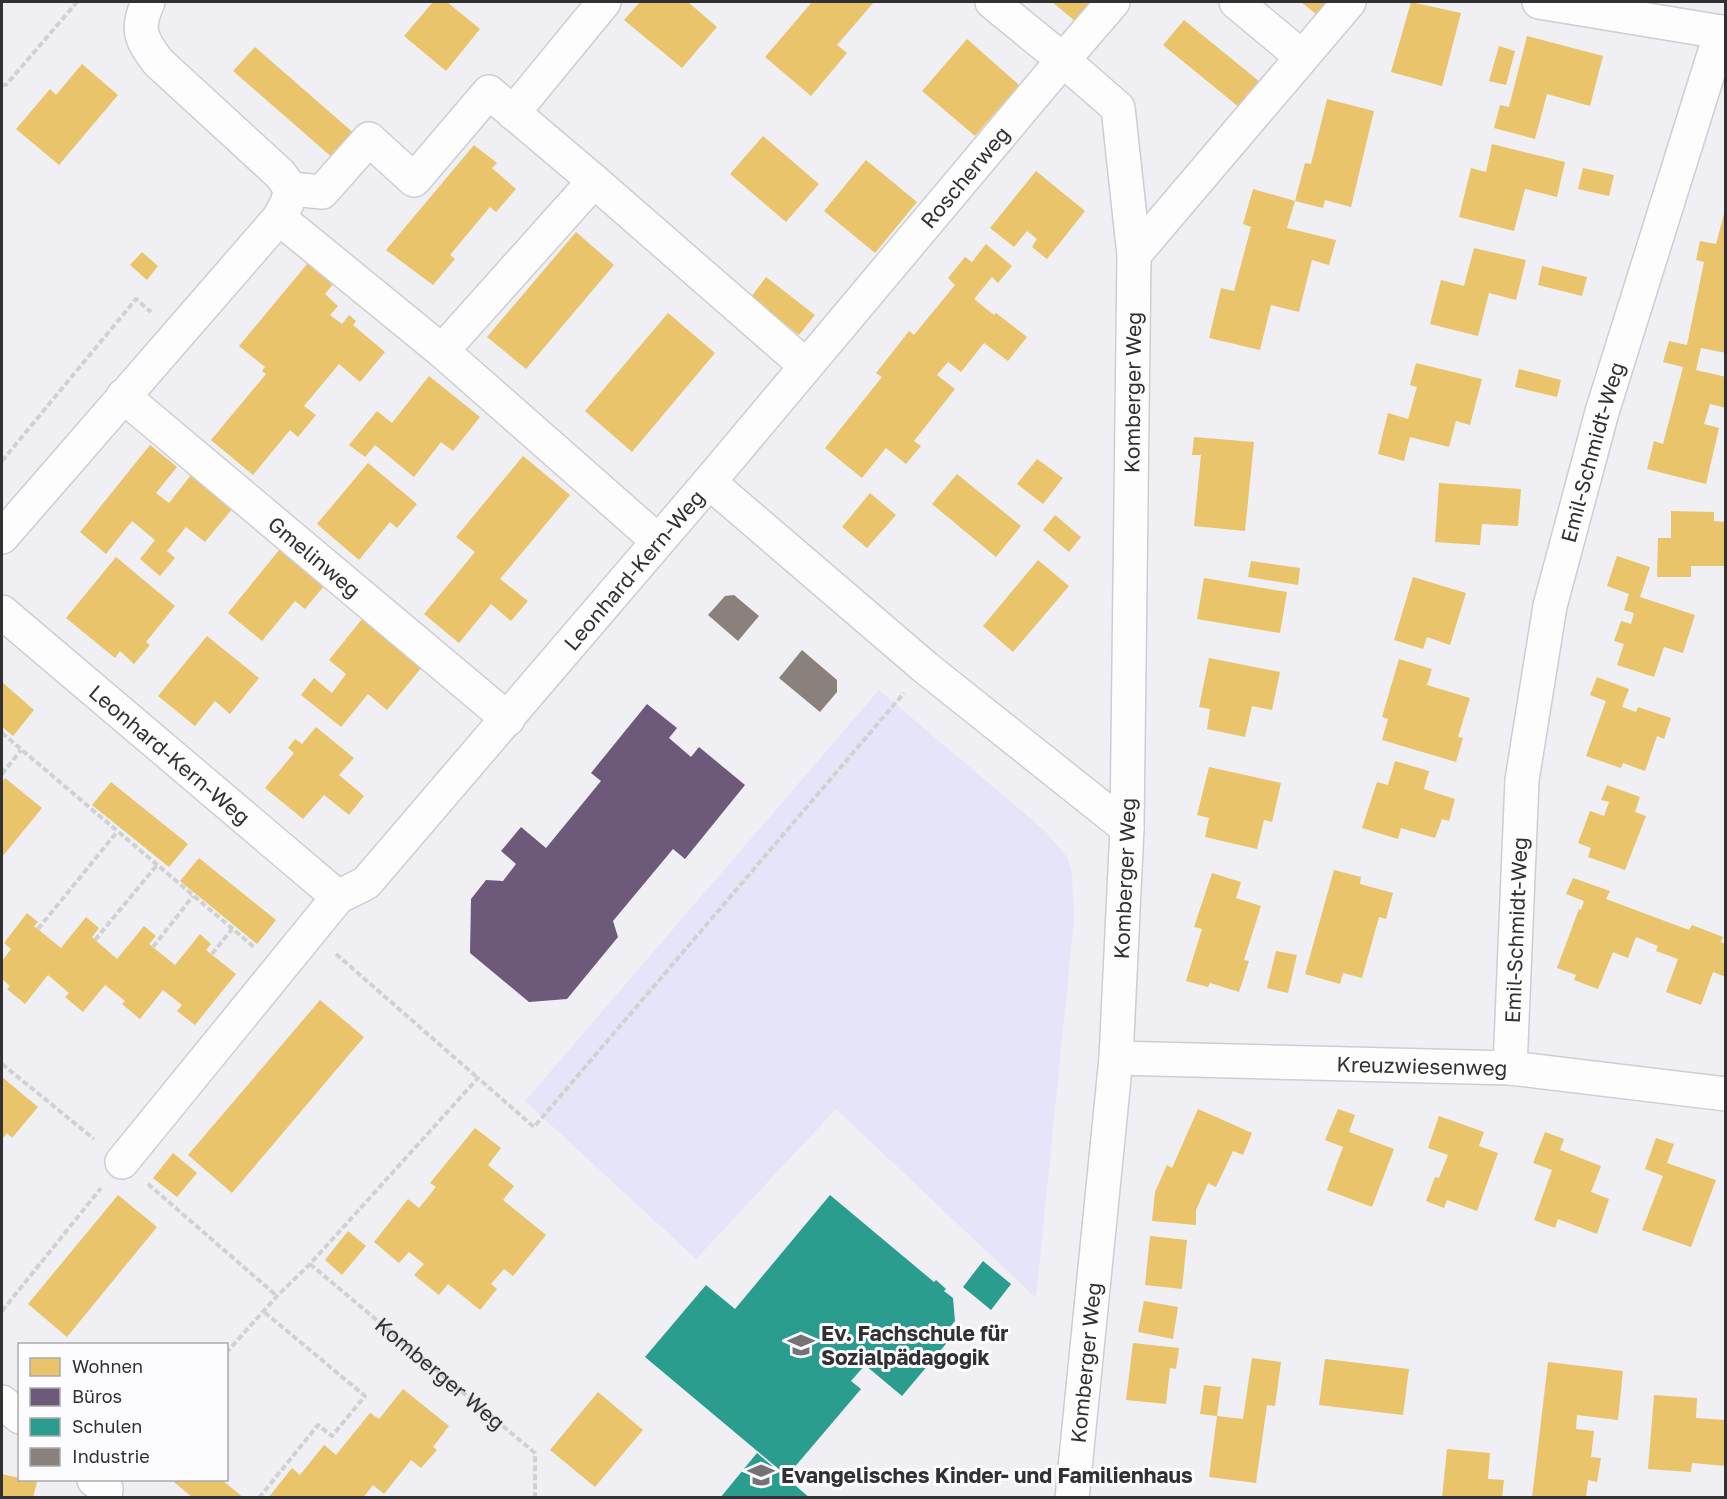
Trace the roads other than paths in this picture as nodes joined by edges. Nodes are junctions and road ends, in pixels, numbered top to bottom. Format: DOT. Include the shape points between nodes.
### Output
graph roads {
  1 [pos="604,2"];
  2 [pos="992,2"];
  3 [pos="1113,2"];
  4 [pos="1236,2"];
  5 [pos="1349,2"];
  6 [pos="1539,2"];
  7 [pos="136,7"];
  8 [pos="1723,31"];
  9 [pos="1302,57"];
  10 [pos="1063,60"];
  11 [pos="501,102"];
  12 [pos="594,181"];
  13 [pos="285,204"];
  14 [pos="1134,255"];
  15 [pos="442,351"];
  16 [pos="805,365"];
  17 [pos="123,396"];
  18 [pos="709,482"];
  19 [pos="2,537"];
  20 [pos="658,541"];
  21 [pos="2,612"];
  22 [pos="508,719"];
  23 [pos="1127,828"];
  24 [pos="338,897"];
  25 [pos="1116,1058"];
  26 [pos="1510,1068"];
  27 [pos="1725,1094"];
  28 [pos="122,1162"];
  29 [pos="2,1402"];
  30 [pos="18,1415"];
  31 [pos="1071,1497"];
  1 -- 11 [label="street"];
  2 -- 10 [label="street"];
  3 -- 10 [label="street"];
  4 -- 9 [label="street"];
  5 -- 9 [label="street"];
  6 -- 8 [label="street, Emil-Schmidt-Weg"];
  7 -- 13 [label="street" via="143,42 158,62 280,174"];
  8 -- 26 [label="street, Emil-Schmidt-Weg" via="1602,412 1550,606 1522,780"];
  9 -- 14 [label="street"];
  10 -- 14 [label="street, Komberger Weg" via="1118,108"];
  10 -- 16 [label="street, Roscherweg"];
  11 -- 12 [label="street"];
  11 -- 13 [label="street" via="414,180 369,139 322,192"];
  12 -- 15 [label="street"];
  12 -- 16 [label="street"];
  13 -- 15 [label="street"];
  13 -- 17 [label="street"];
  14 -- 23 [label="street, Komberger Weg"];
  15 -- 20 [label="street"];
  16 -- 18 [label="street, Roscherweg"];
  17 -- 19 [label="street"];
  17 -- 22 [label="street, Gmelinweg"];
  18 -- 20 [label="street, Leonhard-Kern-Weg"];
  18 -- 23 [label="street, Leonhard-Kern-Weg" via="926,668"];
  20 -- 22 [label="street, Leonhard-Kern-Weg"];
  21 -- 24 [label="street, Leonhard-Kern-Weg"];
  22 -- 24 [label="street, Leonhard-Kern-Weg" via="366,883"];
  23 -- 25 [label="street, Komberger Weg"];
  24 -- 28 [label="street, Leonhard-Kern-Weg"];
  25 -- 26 [label="street, Kreuzwiesenweg"];
  25 -- 31 [label="street, Komberger Weg"];
  26 -- 27 [label="street, Kreuzwiesenweg"];
  29 -- 30 [label="street"];
}
